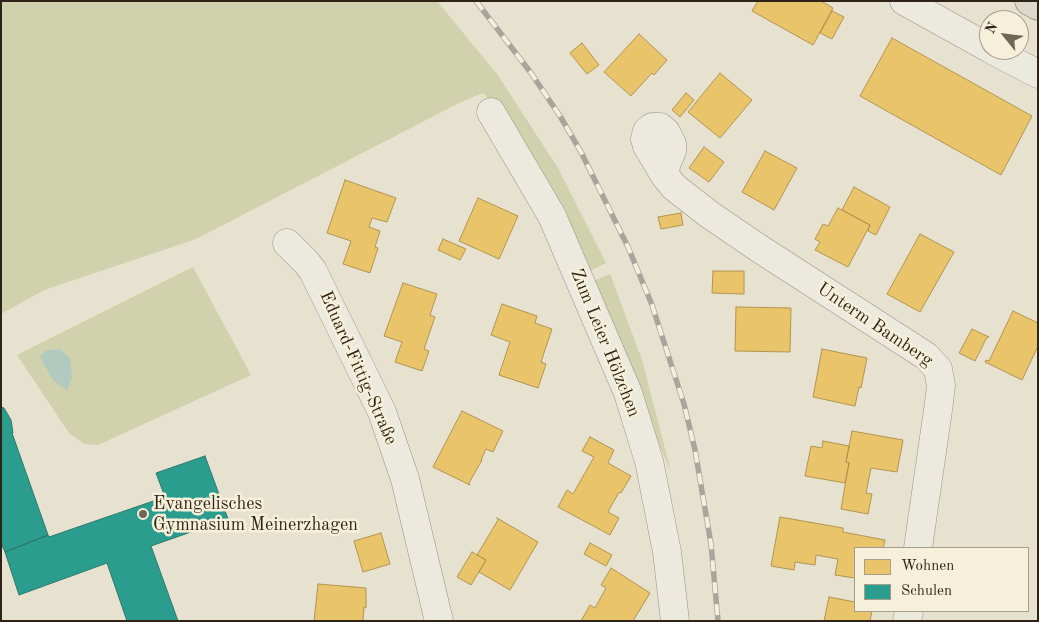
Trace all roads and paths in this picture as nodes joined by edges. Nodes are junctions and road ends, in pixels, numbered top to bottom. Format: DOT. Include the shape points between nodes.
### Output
graph roads {
  1 [pos="904,1"];
  2 [pos="1029,1"];
  3 [pos="1038,6"];
  4 [pos="979,42"];
  5 [pos="1012,60"];
  6 [pos="1038,74"];
  7 [pos="491,112"];
  8 [pos="665,176"];
  9 [pos="286,243"];
  10 [pos="918,547"];
  11 [pos="439,621"];
  12 [pos="675,621"];
  1 -- 4 [label="street"];
  2 -- 3 [label="main road"];
  5 -- 6 [label="street"];
  7 -- 12 [label="street, Zum Leier Hölzchen" via="552,216 628,393 650,470 667,552"];
  8 -- 10 [label="street, Unterm Bamberg" via="710,215 926,356 938,369 941,386"];
  9 -- 11 [label="street, Eduard-Fittig-Straße" via="313,271 382,412 405,479"];
}
